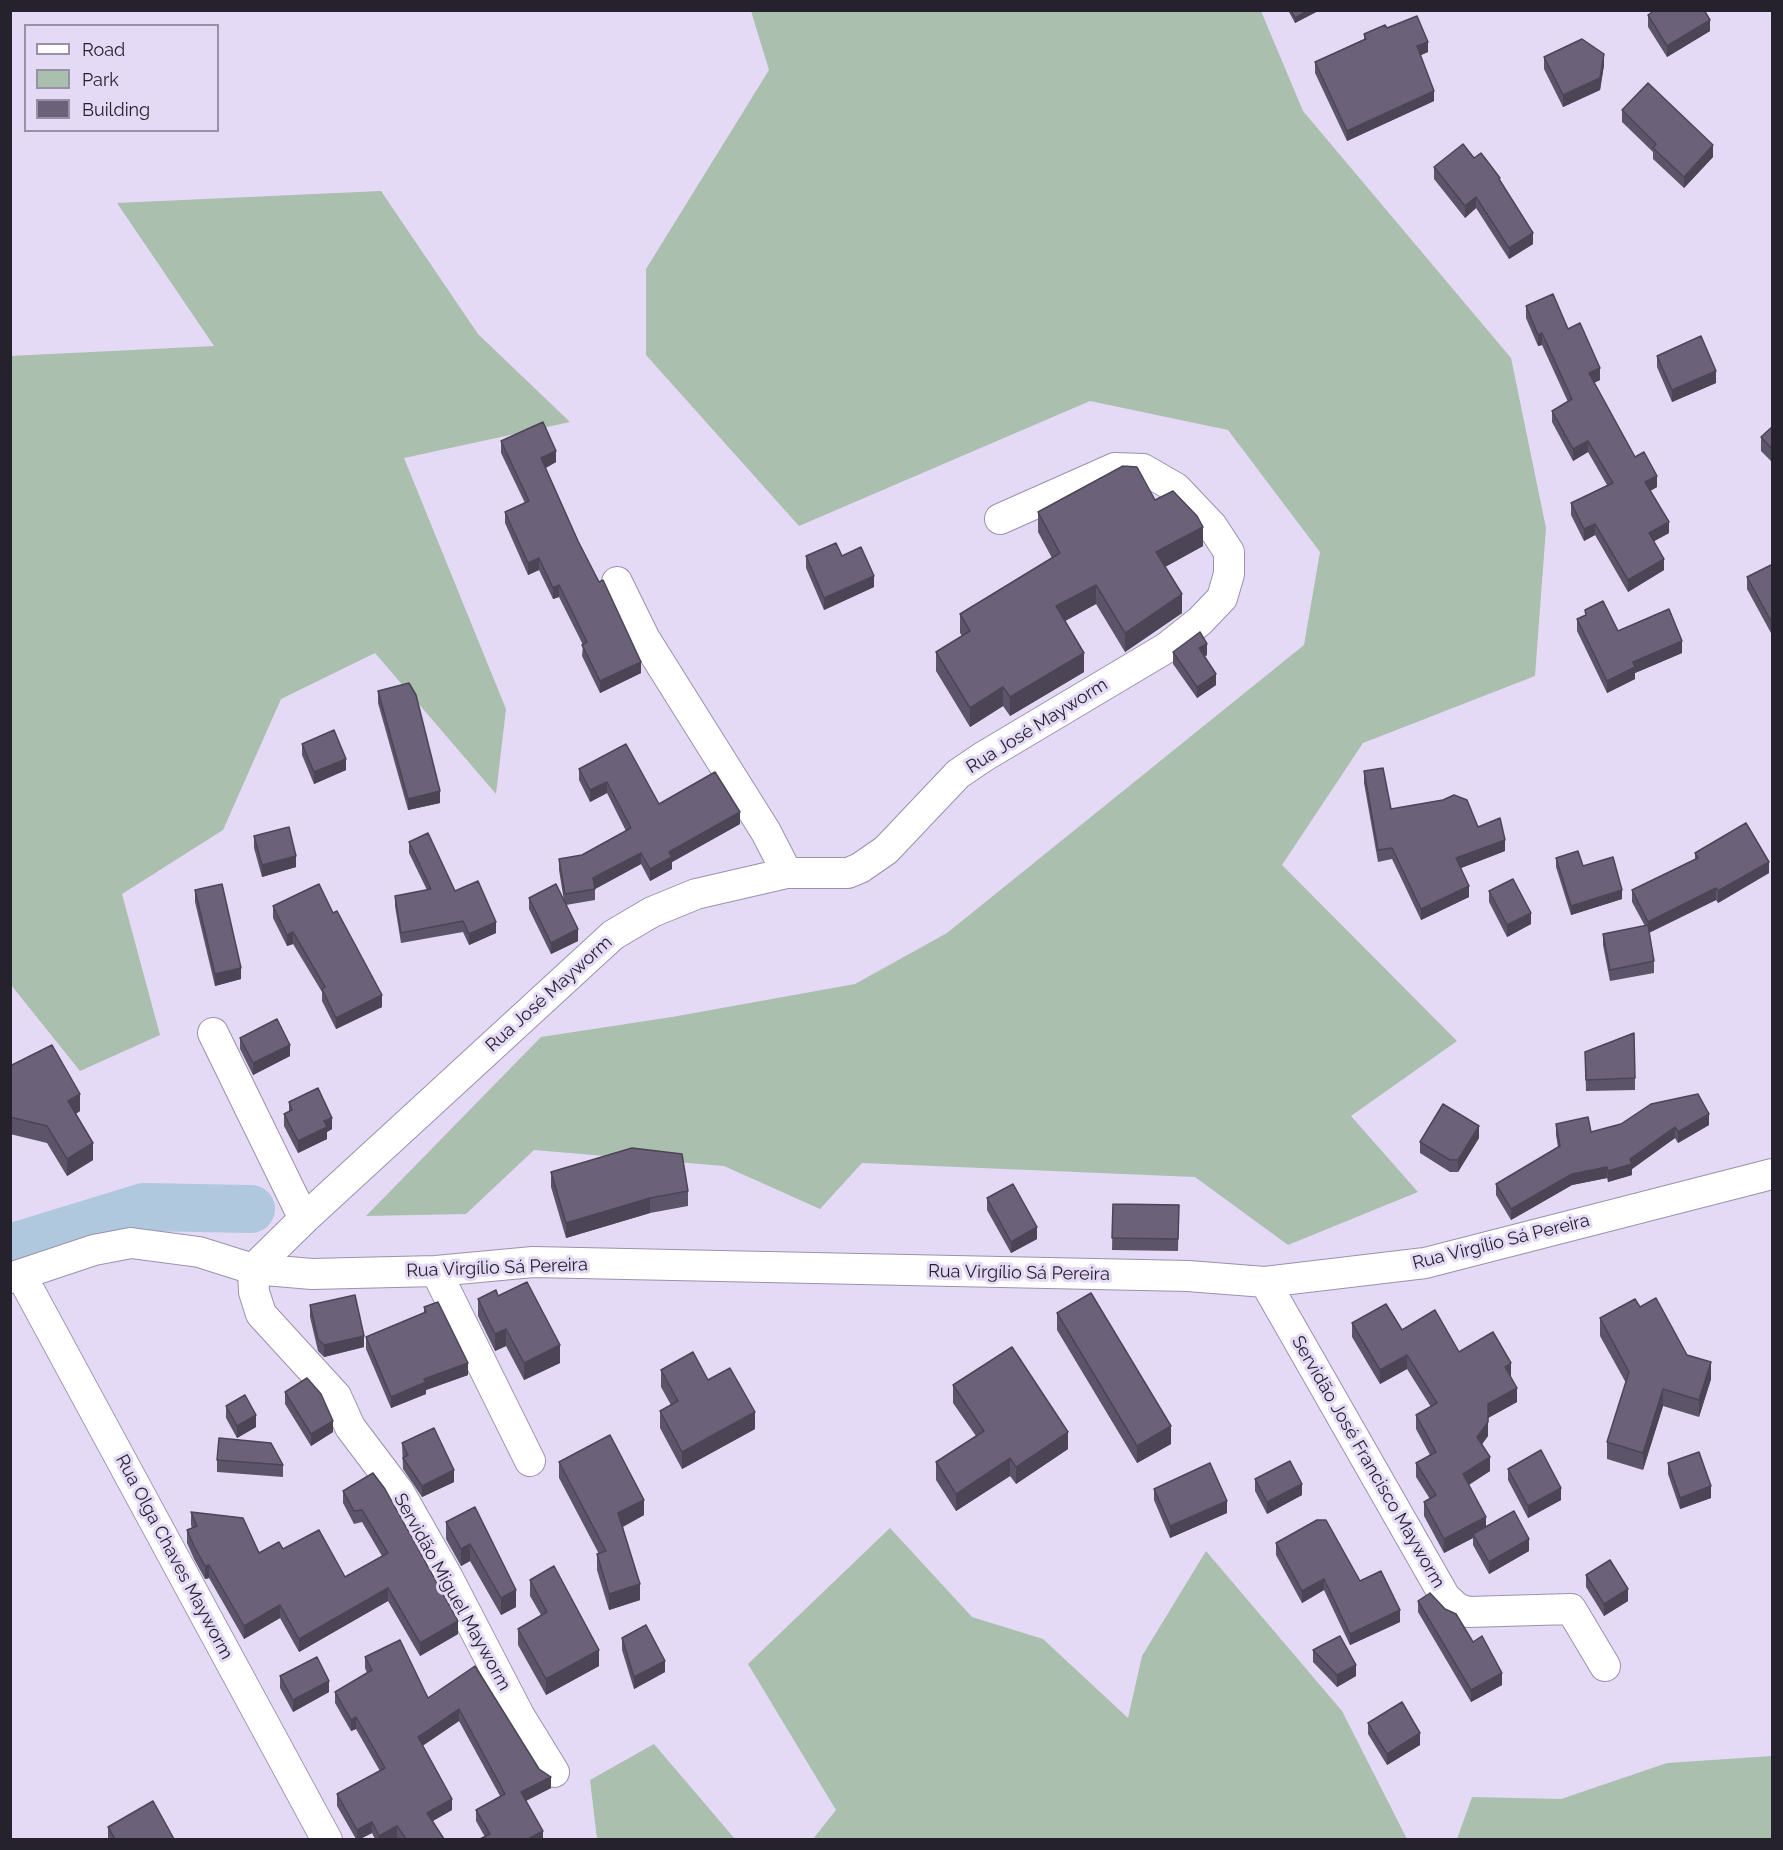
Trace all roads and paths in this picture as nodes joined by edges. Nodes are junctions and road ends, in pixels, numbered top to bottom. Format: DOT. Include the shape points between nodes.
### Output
graph roads {
  1 [pos="1000,519"];
  2 [pos="616,582"];
  3 [pos="787,873"];
  4 [pos="213,1033"];
  5 [pos="1773,1174"];
  6 [pos="304,1219"];
  7 [pos="253,1269"];
  8 [pos="436,1271"];
  9 [pos="16,1277"];
  10 [pos="1265,1282"];
  11 [pos="530,1461"];
  12 [pos="1605,1666"];
  13 [pos="554,1772"];
  14 [pos="327,1839"];
  1 -- 3 [label="street, Rua José Mayworm" via="1115,468 1143,469 1176,488 1212,526 1228,552 1222,598 1166,648 958,774 872,861 848,873"];
  2 -- 3 [label="street" via="645,639 766,832"];
  3 -- 6 [label="street, Rua José Mayworm" via="696,894 652,912 613,935"];
  4 -- 6 [label="street"];
  5 -- 10 [label="street, Rua Virgílio Sá Pereira" via="1425,1263"];
  6 -- 7 [label="street, Rua José Mayworm"];
  7 -- 8 [label="street, Rua Virgílio Sá Pereira" via="312,1274"];
  7 -- 9 [label="street, Rua Virgílio Sá Pereira" via="199,1252 131,1243 94,1250"];
  7 -- 13 [label="street, Servidão Miguel Mayworm" via="254,1292 261,1314 336,1396 350,1427 399,1492 519,1715"];
  8 -- 10 [label="street, Rua Virgílio Sá Pereira" via="545,1263 1188,1276"];
  8 -- 11 [label="street"];
  9 -- 14 [label="street, Rua Olga Chaves Mayworm"];
  10 -- 12 [label="street, Servidão José Francisco Mayworm" via="1445,1597 1468,1612 1571,1609"];
}
